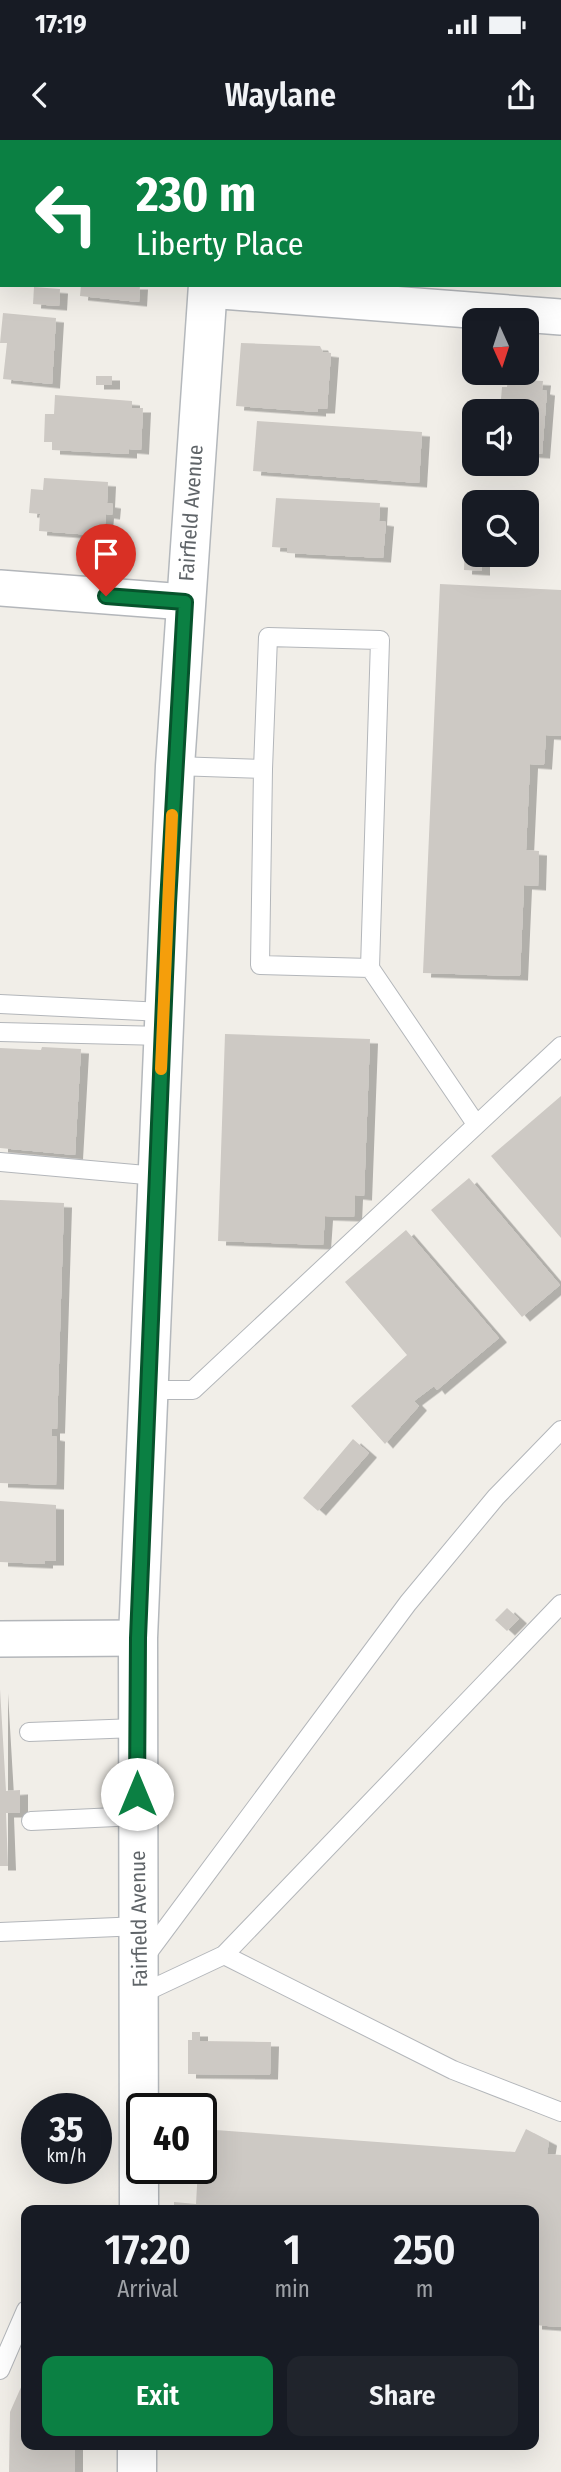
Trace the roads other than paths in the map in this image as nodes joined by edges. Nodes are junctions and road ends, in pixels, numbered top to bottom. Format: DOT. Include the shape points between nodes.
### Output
graph roads {
  1 [pos="208,287"];
  2 [pos="298,291"];
  3 [pos="561,317"];
  4 [pos="0,588"];
  5 [pos="185,602"];
  6 [pos="175,766"];
  7 [pos="263,769"];
  8 [pos="370,968"];
  9 [pos="0,1004"];
  10 [pos="163,1024"];
  11 [pos="0,1032"];
  12 [pos="561,1046"];
  13 [pos="476,1124"];
  14 [pos="0,1162"];
  15 [pos="157,1176"];
  16 [pos="149,1390"];
  17 [pos="561,1430"];
  18 [pos="561,1604"];
  19 [pos="138,1638"];
  20 [pos="0,1639"];
  21 [pos="136,1728"];
  22 [pos="29,1732"];
  23 [pos="137,1816"];
  24 [pos="30,1821"];
  25 [pos="140,1926"];
  26 [pos="0,1932"];
  27 [pos="225,1955"];
  28 [pos="140,1978"];
  29 [pos="561,2112"];
  30 [pos="139,2205"];
  31 [pos="21,2322"];
  32 [pos="0,2370"];
  33 [pos="137,2450"];
  34 [pos="137,2472"];
  1 -- 2 [label="street"];
  1 -- 5 [label="street, Fairfield Avenue"];
  2 -- 3 [label="street"];
  4 -- 5 [label="street"];
  5 -- 6 [label="street, Fairfield Avenue"];
  6 -- 7 [label="lane"];
  6 -- 10 [label="street, Fairfield Avenue"];
  7 -- 8 [label="lane" via="260,965"];
  7 -- 8 [label="lane" via="268,637 380,640"];
  8 -- 13 [label="lane"];
  9 -- 10 [label="lane"];
  10 -- 11 [label="lane"];
  10 -- 15 [label="street, Fairfield Avenue"];
  12 -- 13 [label="lane"];
  13 -- 16 [label="lane" via="193,1390"];
  14 -- 15 [label="lane"];
  15 -- 16 [label="street, Fairfield Avenue"];
  16 -- 19 [label="street, Fairfield Avenue"];
  17 -- 28 [label="lane" via="496,1497 408,1603"];
  18 -- 27 [label="lane"];
  19 -- 20 [label="street"];
  19 -- 21 [label="street, Fairfield Avenue"];
  21 -- 22 [label="lane"];
  21 -- 23 [label="street, Fairfield Avenue"];
  23 -- 24 [label="lane"];
  23 -- 25 [label="street, Fairfield Avenue"];
  25 -- 26 [label="lane"];
  25 -- 28 [label="street, Fairfield Avenue"];
  27 -- 28 [label="lane"];
  27 -- 29 [label="lane" via="453,2070"];
  28 -- 30 [label="street, Fairfield Avenue"];
  31 -- 32 [label="lane"];
  33 -- 34 [label="street"];
}
